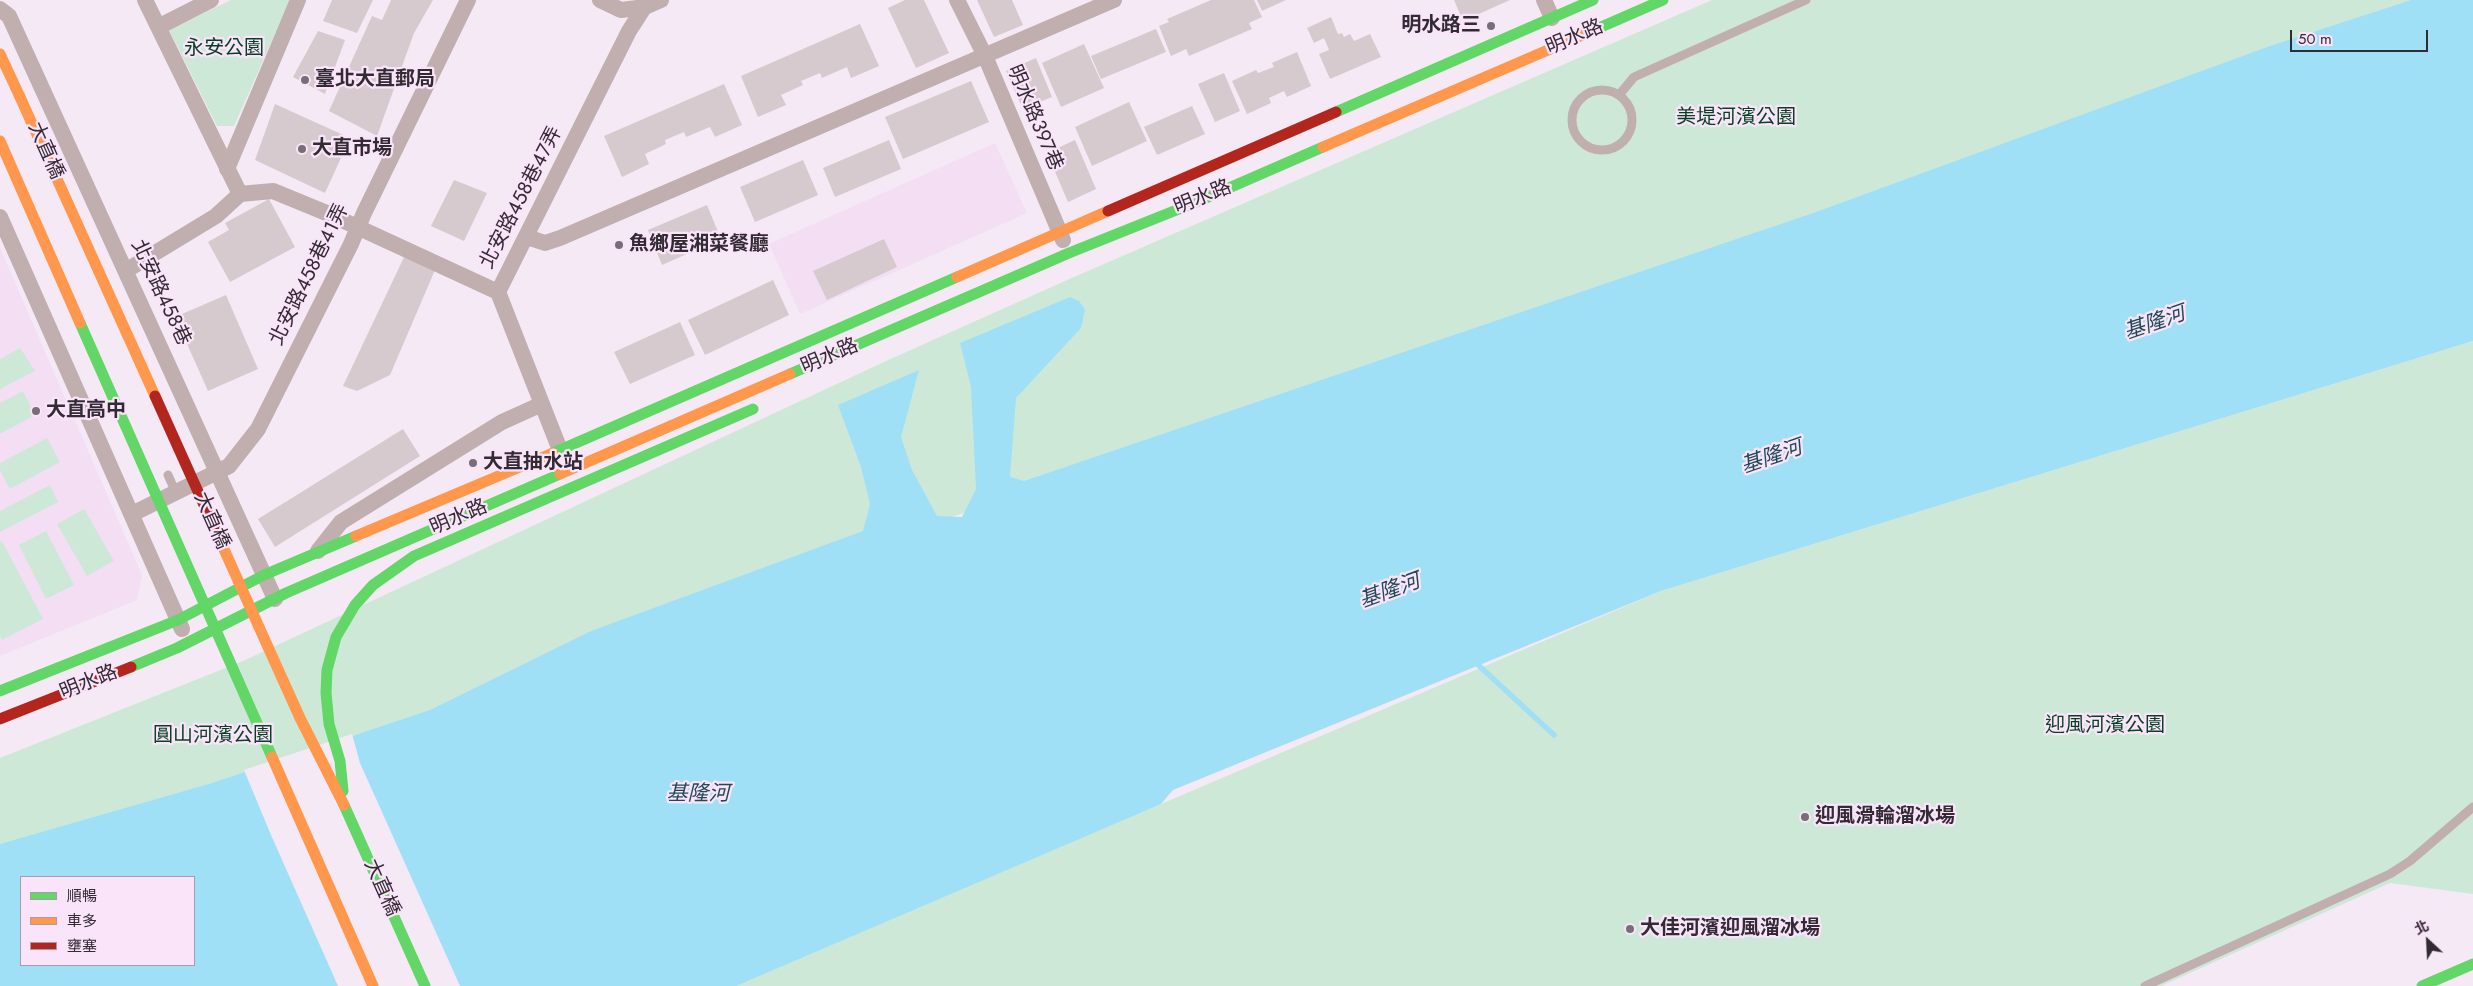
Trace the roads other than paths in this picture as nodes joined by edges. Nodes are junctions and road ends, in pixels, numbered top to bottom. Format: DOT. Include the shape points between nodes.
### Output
graph roads {
  1 [pos="146,0"];
  2 [pos="211,0"];
  3 [pos="298,0"];
  4 [pos="468,0"];
  5 [pos="600,0"];
  6 [pos="661,0"];
  7 [pos="956,0"];
  8 [pos="1114,0"];
  9 [pos="1544,0"];
  10 [pos="1593,0"];
  11 [pos="1663,0"];
  12 [pos="1806,0"];
  13 [pos="647,4"];
  14 [pos="0,9"];
  15 [pos="1552,18"];
  16 [pos="160,26"];
  17 [pos="0,54"];
  18 [pos="984,56"];
  19 [pos="1619,95"];
  20 [pos="0,141"];
  21 [pos="228,169"];
  22 [pos="240,194"];
  23 [pos="1199,201"];
  24 [pos="0,217"];
  25 [pos="358,228"];
  26 [pos="1059,231"];
  27 [pos="526,237"];
  28 [pos="1069,253"];
  29 [pos="1100,254"];
  30 [pos="127,270"];
  31 [pos="498,292"];
  32 [pos="542,404"];
  33 [pos="757,407"];
  34 [pos="560,450"];
  35 [pos="218,472"];
  36 [pos="168,475"];
  37 [pos="176,492"];
  38 [pos="132,514"];
  39 [pos="316,553"];
  40 [pos="264,575"];
  41 [pos="274,599"];
  42 [pos="178,620"];
  43 [pos="188,643"];
  44 [pos="0,691"];
  45 [pos="0,719"];
  46 [pos="344,805"];
  47 [pos="2473,807"];
  48 [pos="2473,964"];
  49 [pos="373,986"];
  50 [pos="425,986"];
  51 [pos="2145,986"];
  52 [pos="2422,986"];
  1 -- 16 [label="street"];
  2 -- 16 [label="street"];
  3 -- 21 [label="street"];
  4 -- 25 [label="street, 北安路458巷41弄"];
  5 -- 13 [label="street" via="621,10"];
  6 -- 13 [label="street"];
  7 -- 18 [label="street, 明水路397巷"];
  8 -- 18 [label="street"];
  9 -- 15 [label="street"];
  10 -- 15 [label="main road, 明水路"];
  11 -- 23 [label="main road, 明水路"];
  12 -- 19 [label="lane" via="1634,77"];
  13 -- 27 [label="street, 北安路458巷47弄" via="629,31"];
  14 -- 30 [label="street, 北安路458巷" via="9,16"];
  15 -- 26 [label="main road, 明水路"];
  16 -- 21 [label="street"];
  17 -- 46 [label="main road, 大直橋, bridge" via="296,709"];
  18 -- 26 [label="street, 明水路397巷"];
  18 -- 27 [label="street" via="560,238 545,243"];
  19 -- 19 [label="lane" via="1599,90 1581,98 1572,114 1572,124 1580,141 1596,149 1606,149 1623,140 1631,122 1626,102"];
  20 -- 49 [label="main road, 大直橋, bridge"];
  21 -- 22 [label="street"];
  22 -- 25 [label="street" via="273,191"];
  22 -- 30 [label="street" via="216,216"];
  23 -- 28 [label="main road, 明水路"];
  23 -- 29 [label="main road" via="1144,234"];
  24 -- 38 [label="street"];
  25 -- 31 [label="street"];
  25 -- 35 [label="street, 北安路458巷41弄" via="258,428 229,466"];
  26 -- 28 [label="street, 明水路397巷"];
  26 -- 34 [label="main road, 明水路"];
  27 -- 31 [label="street, 北安路458巷47弄"];
  28 -- 41 [label="main road, 明水路"];
  30 -- 35 [label="street, 北安路458巷"];
  31 -- 32 [label="street, 北安路458巷47弄"];
  32 -- 34 [label="street, 北安路458巷47弄"];
  32 -- 39 [label="street" via="502,422 341,522"];
  33 -- 46 [label="main road, bridge" via="414,556 373,584 355,605 336,637 327,670 326,693 340,761"];
  34 -- 39 [label="main road, 明水路"];
  35 -- 37 [label="street, 北安路458巷41弄"];
  35 -- 40 [label="street, 北安路458巷"];
  36 -- 37 [label="lane"];
  37 -- 38 [label="street, 北安路458巷41弄"];
  38 -- 42 [label="street"];
  39 -- 40 [label="main road, 明水路"];
  40 -- 41 [label="street, 北安路458巷"];
  40 -- 42 [label="main road, 明水路"];
  41 -- 43 [label="main road, 明水路"];
  42 -- 43 [label="street"];
  42 -- 44 [label="main road, 明水路"];
  43 -- 45 [label="main road, 明水路"];
  46 -- 50 [label="main road, 大直橋"];
  47 -- 51 [label="lane" via="2390,874"];
  48 -- 52 [label="main road, bridge"];
}
